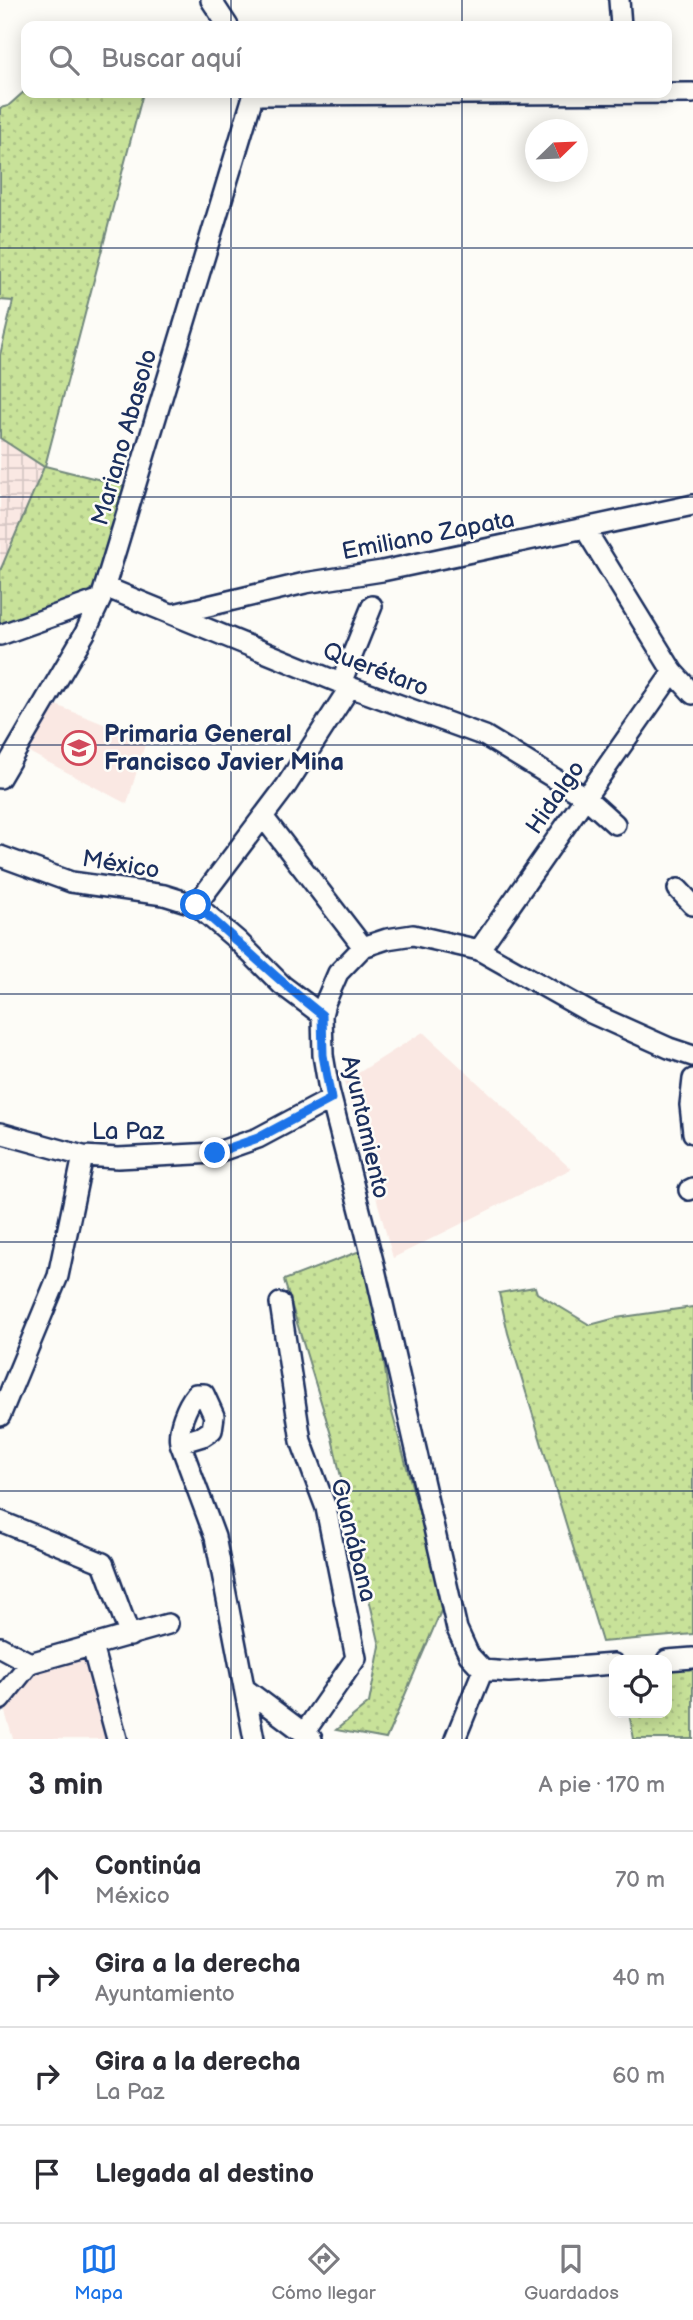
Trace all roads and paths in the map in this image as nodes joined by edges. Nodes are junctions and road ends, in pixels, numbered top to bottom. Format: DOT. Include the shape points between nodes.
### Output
graph roads {
  1 [pos="211,0"];
  2 [pos="619,0"];
  3 [pos="225,21"];
  4 [pos="621,21"];
  5 [pos="672,93"];
  6 [pos="693,93"];
  7 [pos="253,98"];
  8 [pos="693,505"];
  9 [pos="585,529"];
  10 [pos="103,593"];
  11 [pos="372,606"];
  12 [pos="174,614"];
  13 [pos="0,635"];
  14 [pos="674,672"];
  15 [pos="346,685"];
  16 [pos="692,694"];
  17 [pos="0,778"];
  18 [pos="585,797"];
  19 [pos="264,818"];
  20 [pos="615,824"];
  21 [pos="0,856"];
  22 [pos="678,889"];
  23 [pos="196,905"];
  24 [pos="693,905"];
  25 [pos="363,947"];
  26 [pos="478,950"];
  27 [pos="322,1015"];
  28 [pos="693,1056"];
  29 [pos="693,1079"];
  30 [pos="331,1099"];
  31 [pos="0,1133"];
  32 [pos="693,1133"];
  33 [pos="83,1156"];
  34 [pos="280,1303"];
  35 [pos="0,1416"];
  36 [pos="180,1443"];
  37 [pos="0,1521"];
  38 [pos="168,1624"];
  39 [pos="130,1636"];
  40 [pos="92,1646"];
  41 [pos="0,1647"];
  42 [pos="693,1658"];
  43 [pos="672,1660"];
  44 [pos="30,1663"];
  45 [pos="609,1664"];
  46 [pos="483,1670"];
  47 [pos="244,1688"];
  48 [pos="0,1700"];
  49 [pos="308,1736"];
  50 [pos="117,1739"];
  51 [pos="254,1739"];
  52 [pos="455,1739"];
  1 -- 3 [label="street"];
  2 -- 4 [label="street"];
  5 -- 6 [label="street"];
  7 -- 10 [label="street, Mariano Abasolo"];
  8 -- 9 [label="street, Emiliano Zapata"];
  9 -- 12 [label="street, Emiliano Zapata" via="305,583"];
  9 -- 14 [label="street"];
  10 -- 12 [label="street, Querétaro"];
  10 -- 13 [label="street"];
  10 -- 17 [label="street, Mariano Abasolo" via="85,634"];
  11 -- 15 [label="street"];
  12 -- 15 [label="street, Querétaro"];
  14 -- 16 [label="street"];
  14 -- 18 [label="street, Hidalgo"];
  15 -- 18 [label="street, Querétaro" via="485,736"];
  15 -- 19 [label="street"];
  18 -- 20 [label="street, Querétaro"];
  18 -- 26 [label="street, Hidalgo"];
  19 -- 23 [label="street"];
  19 -- 25 [label="street"];
  21 -- 23 [label="street, México" via="71,882 164,895"];
  22 -- 24 [label="street"];
  23 -- 27 [label="street, México" via="282,985"];
  25 -- 26 [label="street" via="413,935"];
  25 -- 27 [label="street, Ayuntamiento" via="338,973"];
  26 -- 28 [label="street" via="591,1013"];
  27 -- 30 [label="street, Ayuntamiento"];
  29 -- 32 [label="street"];
  30 -- 33 [label="street, La Paz" via="258,1138 215,1153"];
  30 -- 46 [label="street, Ayuntamiento" via="395,1353 457,1629 469,1655"];
  31 -- 33 [label="street, La Paz"];
  33 -- 35 [label="street" via="58,1276"];
  34 -- 49 [label="street, Guanábana" via="301,1441 326,1507 356,1658"];
  36 -- 47 [label="street" via="215,1537"];
  37 -- 39 [label="street" via="103,1563"];
  38 -- 39 [label="street"];
  39 -- 40 [label="street"];
  40 -- 44 [label="street"];
  40 -- 50 [label="street"];
  41 -- 44 [label="street"];
  42 -- 43 [label="street"];
  44 -- 48 [label="street"];
  45 -- 46 [label="street"];
  46 -- 52 [label="street"];
  47 -- 49 [label="street"];
  47 -- 51 [label="street"];
}
